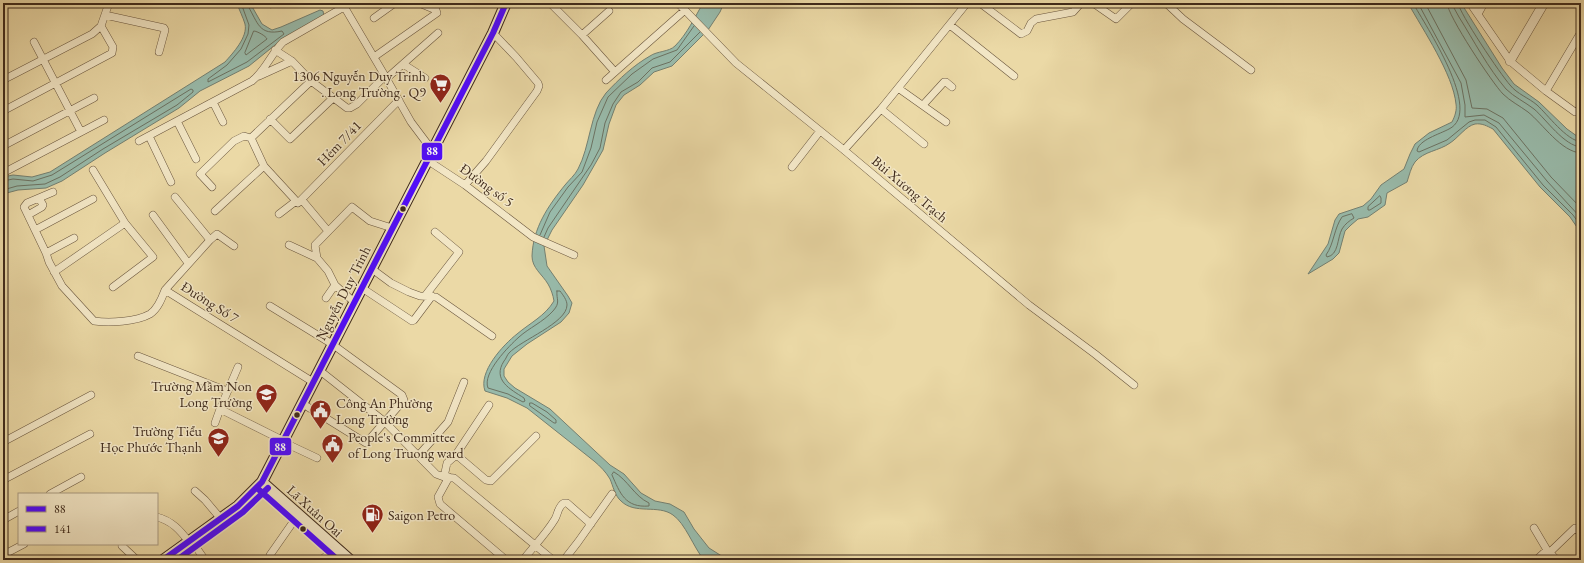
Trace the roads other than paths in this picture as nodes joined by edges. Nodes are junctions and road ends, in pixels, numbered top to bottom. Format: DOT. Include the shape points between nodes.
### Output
graph roads {
  1 [pos="110,3"];
  2 [pos="395,3"];
  3 [pos="419,3"];
  4 [pos="506,3"];
  5 [pos="550,3"];
  6 [pos="678,3"];
  7 [pos="967,3"];
  8 [pos="980,3"];
  9 [pos="1081,3"];
  10 [pos="1093,3"];
  11 [pos="1132,3"];
  12 [pos="1166,3"];
  13 [pos="1470,3"];
  14 [pos="1484,3"];
  15 [pos="1544,3"];
  16 [pos="344,4"];
  17 [pos="609,11"];
  18 [pos="687,13"];
  19 [pos="1478,14"];
  20 [pos="105,15"];
  21 [pos="374,18"];
  22 [pos="950,25"];
  23 [pos="101,26"];
  24 [pos="1581,32"];
  25 [pos="438,33"];
  26 [pos="493,33"];
  27 [pos="582,35"];
  28 [pos="34,42"];
  29 [pos="275,50"];
  30 [pos="159,52"];
  31 [pos="374,57"];
  32 [pos="43,59"];
  33 [pos="292,61"];
  34 [pos="1510,61"];
  35 [pos="403,64"];
  36 [pos="1251,70"];
  37 [pos="615,72"];
  38 [pos="259,76"];
  39 [pos="1014,76"];
  40 [pos="386,77"];
  41 [pos="425,78"];
  42 [pos="3,80"];
  43 [pos="606,80"];
  44 [pos="311,81"];
  45 [pos="55,84"];
  46 [pos="952,87"];
  47 [pos="898,88"];
  48 [pos="1546,91"];
  49 [pos="94,98"];
  50 [pos="334,98"];
  51 [pos="399,100"];
  52 [pos="213,102"];
  53 [pos="923,105"];
  54 [pos="882,109"];
  55 [pos="1581,110"];
  56 [pos="3,111"];
  57 [pos="70,111"];
  58 [pos="270,119"];
  59 [pos="104,120"];
  60 [pos="177,121"];
  61 [pos="224,122"];
  62 [pos="946,122"];
  63 [pos="820,131"];
  64 [pos="81,132"];
  65 [pos="149,136"];
  66 [pos="251,138"];
  67 [pos="139,141"];
  68 [pos="924,144"];
  69 [pos="3,146"];
  70 [pos="432,150"];
  71 [pos="844,150"];
  72 [pos="196,159"];
  73 [pos="427,160"];
  74 [pos="264,166"];
  75 [pos="792,167"];
  76 [pos="93,170"];
  77 [pos="3,173"];
  78 [pos="171,182"];
  79 [pos="466,185"];
  80 [pos="212,187"];
  81 [pos="53,192"];
  82 [pos="39,198"];
  83 [pos="175,198"];
  84 [pos="93,199"];
  85 [pos="299,201"];
  86 [pos="215,210"];
  87 [pos="279,214"];
  88 [pos="28,215"];
  89 [pos="153,215"];
  90 [pos="125,223"];
  91 [pos="392,228"];
  92 [pos="35,230"];
  93 [pos="328,231"];
  94 [pos="436,232"];
  95 [pos="74,238"];
  96 [pos="210,240"];
  97 [pos="289,245"];
  98 [pos="234,246"];
  99 [pos="46,253"];
  100 [pos="574,255"];
  101 [pos="317,258"];
  102 [pos="188,263"];
  103 [pos="372,269"];
  104 [pos="54,272"];
  105 [pos="336,285"];
  106 [pos="113,287"];
  107 [pos="362,288"];
  108 [pos="165,290"];
  109 [pos="429,296"];
  110 [pos="326,298"];
  111 [pos="354,302"];
  112 [pos="270,306"];
  113 [pos="492,336"];
  114 [pos="332,344"];
  115 [pos="138,356"];
  116 [pos="238,367"];
  117 [pos="319,370"];
  118 [pos="313,382"];
  119 [pos="464,382"];
  120 [pos="1134,385"];
  121 [pos="227,391"];
  122 [pos="91,395"];
  123 [pos="303,404"];
  124 [pos="489,405"];
  125 [pos="220,409"];
  126 [pos="385,422"];
  127 [pos="215,423"];
  128 [pos="90,434"];
  129 [pos="536,436"];
  130 [pos="3,442"];
  131 [pos="283,442"];
  132 [pos="418,456"];
  133 [pos="455,456"];
  134 [pos="317,458"];
  135 [pos="81,477"];
  136 [pos="447,477"];
  137 [pos="3,480"];
  138 [pos="262,482"];
  139 [pos="195,491"];
  140 [pos="52,493"];
  141 [pos="612,494"];
  142 [pos="18,512"];
  143 [pos="298,515"];
  144 [pos="158,517"];
  145 [pos="221,519"];
  146 [pos="3,520"];
  147 [pos="591,524"];
  148 [pos="1534,528"];
  149 [pos="1581,532"];
  150 [pos="190,541"];
  151 [pos="22,545"];
  152 [pos="535,545"];
  153 [pos="122,546"];
  154 [pos="336,548"];
  155 [pos="1548,552"];
  156 [pos="3,555"];
  157 [pos="270,555"];
  158 [pos="137,560"];
  159 [pos="163,560"];
  160 [pos="205,560"];
  161 [pos="321,560"];
  162 [pos="350,560"];
  163 [pos="506,560"];
  164 [pos="523,560"];
  165 [pos="553,560"];
  166 [pos="564,560"];
  167 [pos="1536,560"];
  168 [pos="1557,560"];
  1 -- 20 [label="street"];
  2 -- 21 [label="street"];
  3 -- 31 [label="street" via="436,10 436,13"];
  4 -- 26 [label="main road, Nguyễn Duy Trinh"];
  5 -- 27 [label="street"];
  6 -- 18 [label="street, Bùi Xương Trạch"];
  7 -- 22 [label="street"];
  8 -- 9 [label="street" via="1021,34 1027,31 1036,19 1073,12"];
  10 -- 11 [label="street" via="1116,19"];
  12 -- 36 [label="street" via="1183,19"];
  13 -- 19 [label="street"];
  14 -- 19 [label="street"];
  15 -- 34 [label="street"];
  16 -- 29 [label="street" via="282,42"];
  16 -- 31 [label="street"];
  17 -- 27 [label="street"];
  18 -- 37 [label="street"];
  18 -- 63 [label="street, Bùi Xương Trạch" via="736,63"];
  19 -- 34 [label="street"];
  20 -- 23 [label="street"];
  20 -- 30 [label="street" via="164,28"];
  22 -- 39 [label="street"];
  22 -- 47 [label="street"];
  23 -- 32 [label="street" via="92,34"];
  23 -- 45 [label="street" via="113,47 112,53"];
  24 -- 48 [label="street"];
  25 -- 35 [label="street"];
  26 -- 70 [label="main road, Nguyễn Duy Trinh"];
  26 -- 79 [label="street" via="539,86"];
  27 -- 37 [label="street"];
  28 -- 32 [label="street"];
  29 -- 33 [label="street"];
  29 -- 38 [label="street"];
  31 -- 40 [label="street"];
  32 -- 42 [label="street"];
  32 -- 45 [label="street"];
  33 -- 38 [label="street"];
  33 -- 44 [label="street"];
  34 -- 48 [label="street"];
  35 -- 40 [label="street"];
  35 -- 41 [label="street"];
  37 -- 43 [label="street"];
  38 -- 52 [label="street"];
  40 -- 50 [label="street" via="350,108"];
  40 -- 51 [label="street"];
  44 -- 50 [label="street"];
  44 -- 58 [label="street"];
  45 -- 56 [label="street"];
  45 -- 57 [label="street"];
  46 -- 53 [label="street" via="944,82"];
  47 -- 53 [label="street"];
  47 -- 54 [label="street"];
  48 -- 55 [label="street" via="1575,112"];
  49 -- 57 [label="street"];
  50 -- 58 [label="street" via="290,140"];
  51 -- 70 [label="street" via="411,122"];
  51 -- 85 [label="street, Hẻm 7/41"];
  52 -- 60 [label="street"];
  52 -- 61 [label="street"];
  53 -- 62 [label="street"];
  54 -- 68 [label="street"];
  54 -- 71 [label="street"];
  57 -- 64 [label="street"];
  57 -- 69 [label="street"];
  58 -- 66 [label="street"];
  59 -- 64 [label="street"];
  60 -- 65 [label="street"];
  60 -- 72 [label="street"];
  63 -- 71 [label="street, Bùi Xương Trạch"];
  63 -- 75 [label="street"];
  64 -- 77 [label="street"];
  65 -- 67 [label="street"];
  65 -- 78 [label="street"];
  66 -- 74 [label="street"];
  66 -- 80 [label="street" via="244,136 234,141 200,174"];
  70 -- 73 [label="main road, Nguyễn Duy Trinh"];
  71 -- 120 [label="street, Bùi Xương Trạch" via="1029,305"];
  73 -- 79 [label="street, Đường số 5"];
  73 -- 91 [label="main road, Nguyễn Duy Trinh"];
  74 -- 85 [label="street"];
  74 -- 86 [label="street"];
  76 -- 90 [label="street"];
  79 -- 100 [label="street, Đường số 5" via="531,236"];
  81 -- 82 [label="street"];
  82 -- 88 [label="street" via="42,207"];
  82 -- 88 [label="street" via="25,204"];
  83 -- 96 [label="street"];
  84 -- 92 [label="street"];
  85 -- 87 [label="street, Hẻm 7/41"];
  85 -- 93 [label="street"];
  88 -- 92 [label="street"];
  89 -- 102 [label="street"];
  90 -- 104 [label="street"];
  90 -- 106 [label="street" via="153,257"];
  91 -- 93 [label="street" via="370,221 352,207"];
  91 -- 103 [label="main road, Nguyễn Duy Trinh"];
  92 -- 99 [label="street"];
  93 -- 101 [label="street" via="315,245"];
  94 -- 109 [label="street" via="459,252"];
  95 -- 99 [label="street"];
  96 -- 98 [label="street" via="217,234"];
  96 -- 102 [label="street"];
  97 -- 101 [label="street"];
  99 -- 104 [label="street"];
  101 -- 105 [label="street"];
  102 -- 108 [label="street"];
  103 -- 107 [label="main road, Nguyễn Duy Trinh"];
  103 -- 109 [label="street" via="409,292"];
  104 -- 108 [label="street, Đường Số 7" via="62,286 94,321 137,319 151,313 159,304"];
  105 -- 110 [label="street"];
  105 -- 111 [label="street"];
  107 -- 109 [label="street" via="412,321"];
  107 -- 111 [label="main road, Nguyễn Duy Trinh"];
  108 -- 118 [label="street, Đường Số 7"];
  109 -- 113 [label="street" via="436,297"];
  111 -- 114 [label="main road, Nguyễn Duy Trinh"];
  112 -- 114 [label="street"];
  114 -- 117 [label="main road, Nguyễn Duy Trinh"];
  114 -- 126 [label="street" via="402,395 404,400"];
  115 -- 121 [label="street"];
  116 -- 121 [label="street"];
  117 -- 118 [label="main road, Nguyễn Duy Trinh"];
  117 -- 126 [label="street"];
  118 -- 123 [label="main road, Nguyễn Duy Trinh"];
  119 -- 132 [label="street" via="448,422"];
  121 -- 125 [label="street"];
  122 -- 130 [label="street"];
  123 -- 126 [label="street" via="364,442 368,441"];
  123 -- 131 [label="main road, Nguyễn Duy Trinh"];
  124 -- 133 [label="street"];
  125 -- 127 [label="street"];
  125 -- 131 [label="street"];
  126 -- 132 [label="street"];
  128 -- 137 [label="street"];
  129 -- 133 [label="street" via="490,481"];
  131 -- 134 [label="street"];
  131 -- 138 [label="main road, Nguyễn Duy Trinh"];
  132 -- 136 [label="street" via="436,474"];
  133 -- 136 [label="street" via="447,463"];
  135 -- 140 [label="street"];
  136 -- 152 [label="street" via="454,478"];
  136 -- 163 [label="street" via="438,497 440,504"];
  138 -- 143 [label="main road, Lã Xuân Oai"];
  138 -- 145 [label="main road, Nguyễn Duy Trinh" via="243,502"];
  139 -- 145 [label="street"];
  141 -- 147 [label="street"];
  142 -- 146 [label="street"];
  143 -- 154 [label="main road, Lã Xuân Oai"];
  143 -- 157 [label="street"];
  144 -- 150 [label="street" via="172,523"];
  145 -- 150 [label="main road, Nguyễn Duy Trinh"];
  147 -- 152 [label="street" via="564,503 559,506 552,524"];
  147 -- 166 [label="street"];
  148 -- 155 [label="street"];
  149 -- 155 [label="street" via="1575,528"];
  150 -- 159 [label="main road, Nguyễn Duy Trinh"];
  150 -- 160 [label="street"];
  151 -- 156 [label="street"];
  152 -- 164 [label="street"];
  152 -- 165 [label="street"];
  153 -- 158 [label="street"];
  154 -- 161 [label="street"];
  154 -- 162 [label="main road, Lã Xuân Oai"];
  155 -- 167 [label="street"];
  155 -- 168 [label="street"];
}
